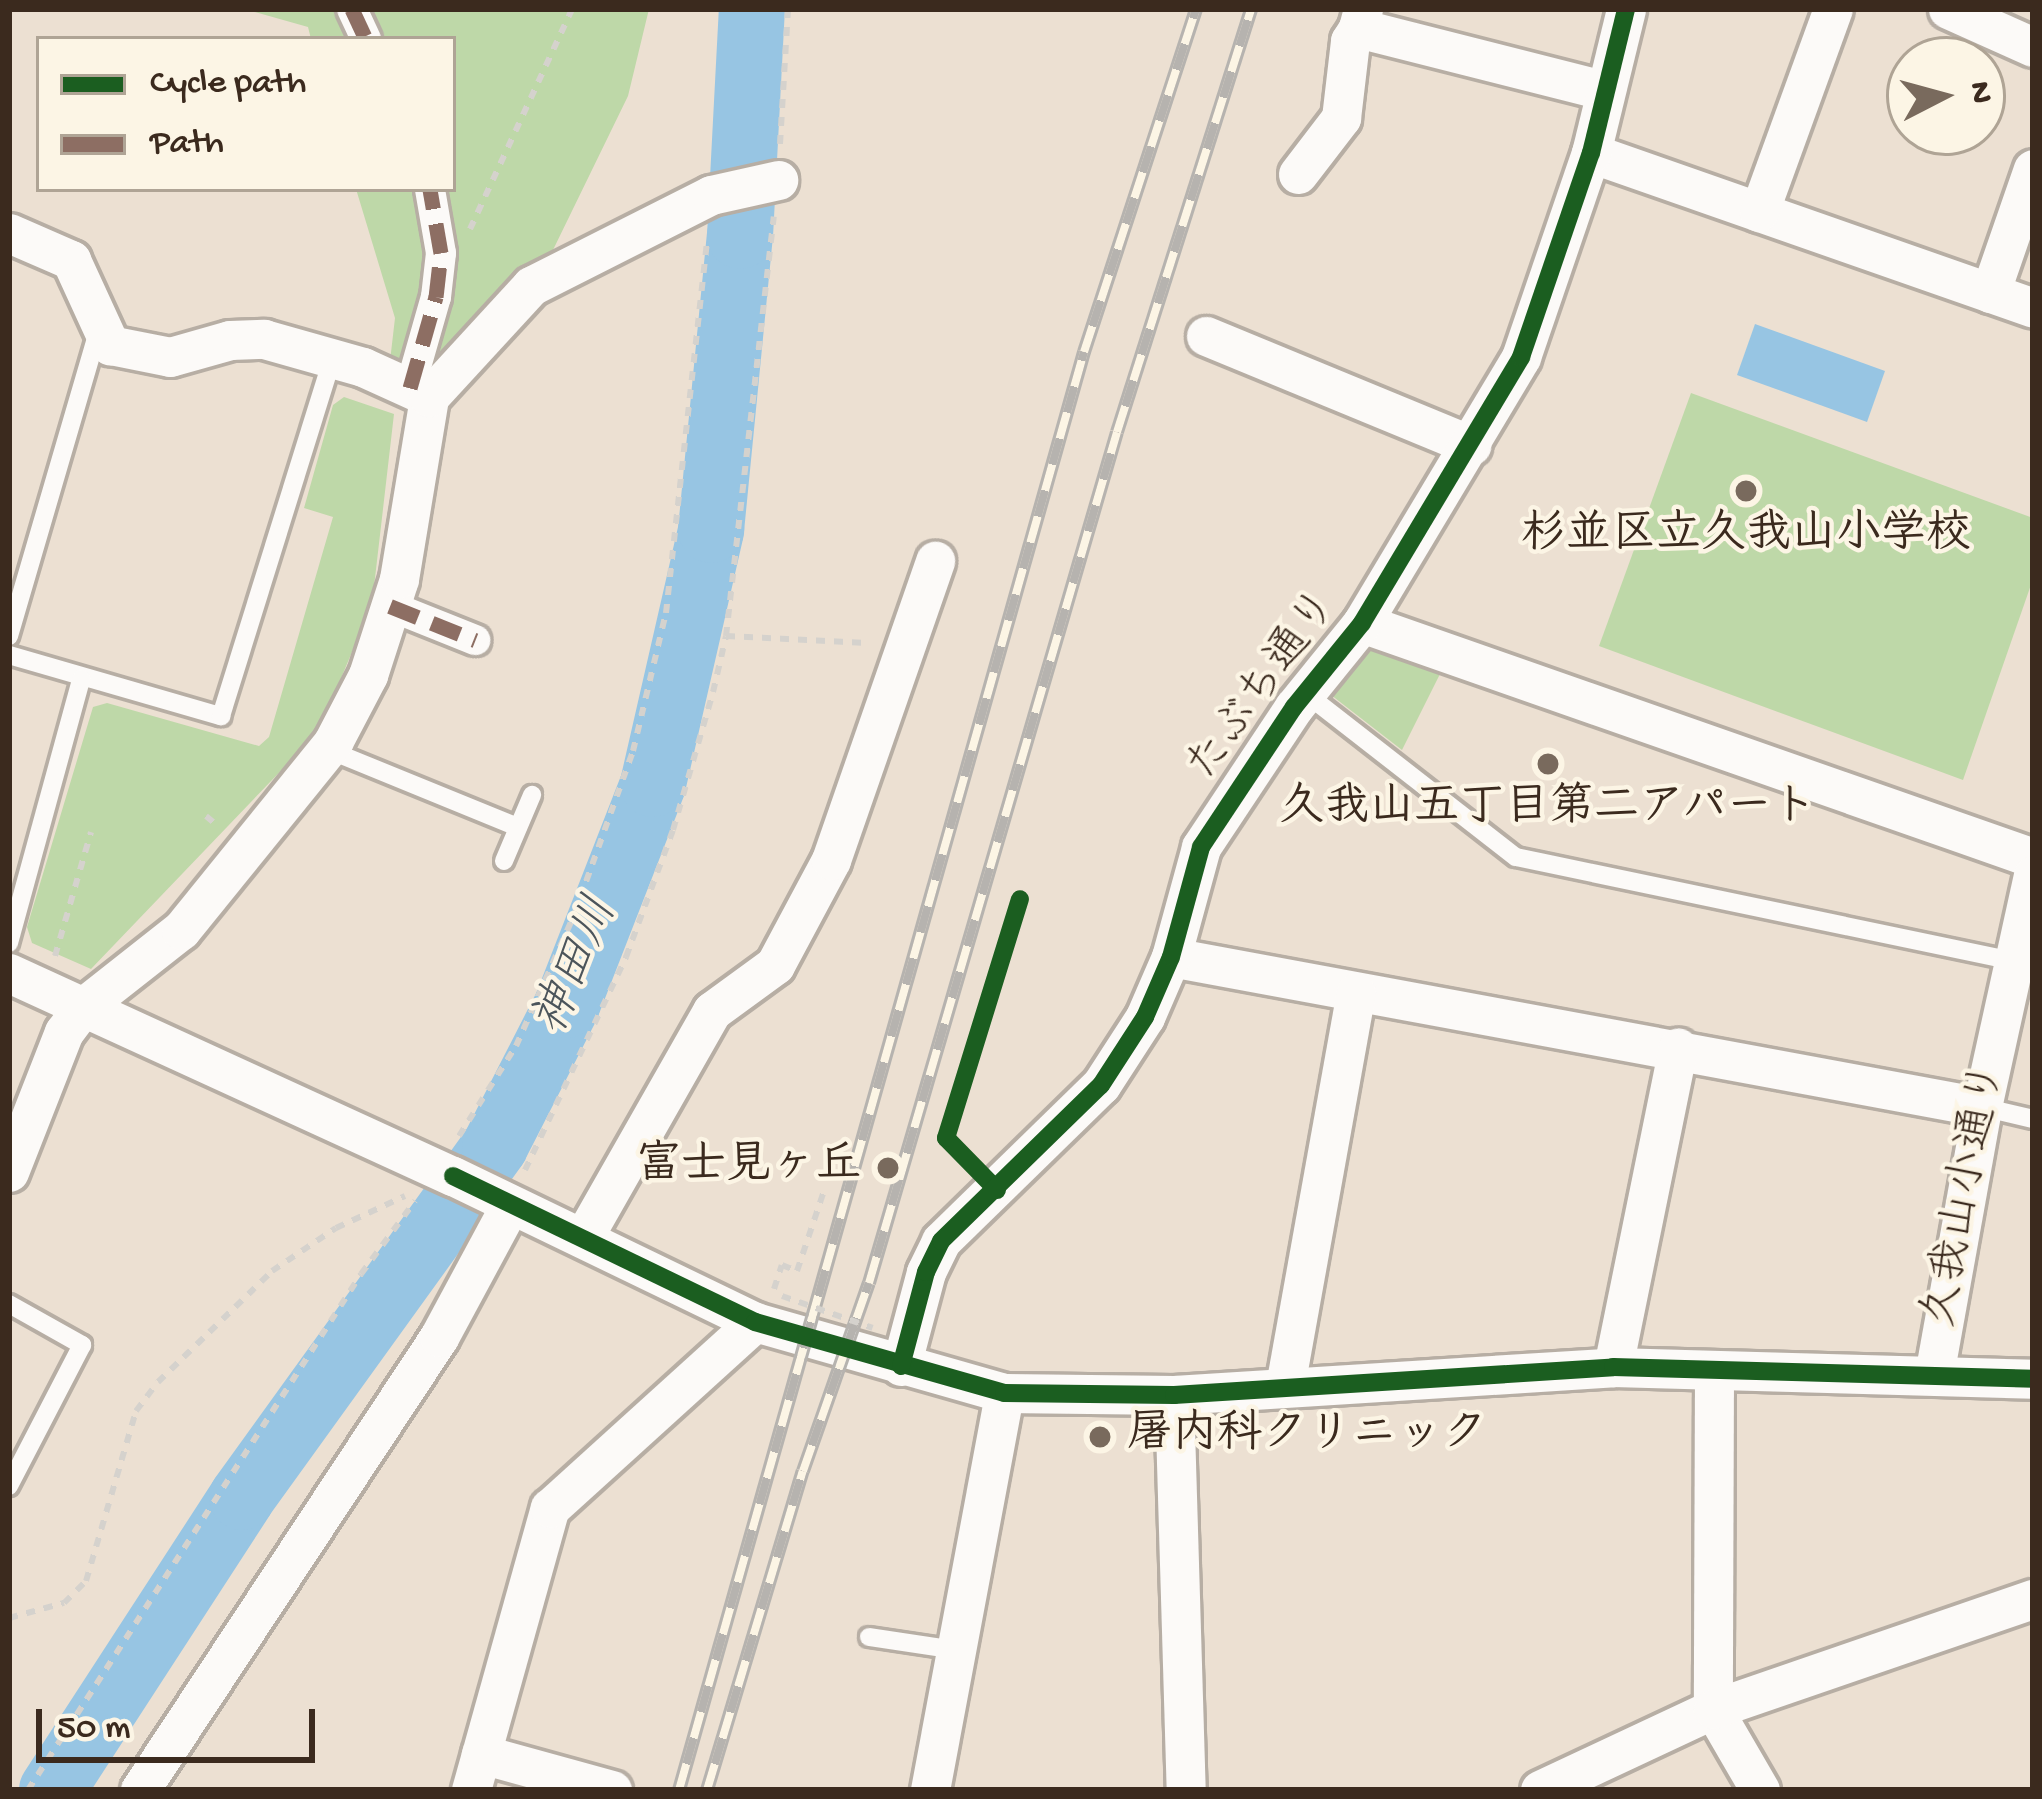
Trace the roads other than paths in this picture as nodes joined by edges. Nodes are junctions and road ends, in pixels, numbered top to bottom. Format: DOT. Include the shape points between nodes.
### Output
graph roads {
  1 [pos="1626,9"];
  2 [pos="1833,9"];
  3 [pos="1948,9"];
  4 [pos="1360,19"];
  5 [pos="2033,47"];
  6 [pos="1603,90"];
  7 [pos="1591,153"];
  8 [pos="2033,170"];
  9 [pos="1298,174"];
  10 [pos="778,181"];
  11 [pos="431,192"];
  12 [pos="1759,212"];
  13 [pos="9,233"];
  14 [pos="1990,293"];
  15 [pos="2033,308"];
  16 [pos="101,324"];
  17 [pos="1206,336"];
  18 [pos="333,357"];
  19 [pos="420,393"];
  20 [pos="1471,446"];
  21 [pos="935,561"];
  22 [pos="390,606"];
  23 [pos="1362,623"];
  24 [pos="9,635"];
  25 [pos="475,640"];
  26 [pos="9,655"];
  27 [pos="81,679"];
  28 [pos="1305,694"];
  29 [pos="329,750"];
  30 [pos="532,795"];
  31 [pos="518,827"];
  32 [pos="504,861"];
  33 [pos="2032,877"];
  34 [pos="9,943"];
  35 [pos="1172,956"];
  36 [pos="2013,961"];
  37 [pos="27,981"];
  38 [pos="1355,992"];
  39 [pos="83,1007"];
  40 [pos="1678,1048"];
  41 [pos="1982,1107"];
  42 [pos="2033,1119"];
  43 [pos="9,1172"];
  44 [pos="503,1202"];
  45 [pos="583,1238"];
  46 [pos="9,1304"];
  47 [pos="768,1309"];
  48 [pos="901,1366"];
  49 [pos="1613,1367"];
  50 [pos="1714,1372"];
  51 [pos="1934,1375"];
  52 [pos="2033,1379"];
  53 [pos="1285,1386"];
  54 [pos="1004,1393"];
  55 [pos="1174,1395"];
  56 [pos="9,1486"];
  57 [pos="2033,1599"];
  58 [pos="869,1636"];
  59 [pos="956,1650"];
  60 [pos="1713,1709"];
  61 [pos="476,1772"];
  62 [pos="140,1790"];
  63 [pos="612,1790"];
  64 [pos="930,1790"];
  65 [pos="1186,1790"];
  66 [pos="1540,1790"];
  67 [pos="1760,1790"];
  1 -- 6 [label="street, たぶち通り"];
  2 -- 12 [label="street"];
  3 -- 5 [label="street"];
  4 -- 6 [label="street"];
  4 -- 9 [label="street" via="1341,118"];
  6 -- 7 [label="street, たぶち通り"];
  7 -- 12 [label="street"];
  7 -- 20 [label="street, たぶち通り" via="1521,357"];
  8 -- 14 [label="street"];
  10 -- 19 [label="street" via="719,193 531,286"];
  11 -- 19 [label="street" via="441,253"];
  12 -- 14 [label="street"];
  13 -- 16 [label="street" via="71,260"];
  14 -- 15 [label="street"];
  16 -- 18 [label="street" via="110,345 170,357 264,339"];
  16 -- 24 [label="lane"];
  17 -- 20 [label="street"];
  18 -- 19 [label="street"];
  18 -- 27 [label="lane" via="221,716"];
  19 -- 22 [label="street"];
  20 -- 23 [label="street, たぶち通り"];
  21 -- 45 [label="street" via="831,860 776,965 712,1011"];
  22 -- 25 [label="street"];
  22 -- 29 [label="street" via="368,675"];
  23 -- 28 [label="street, たぶち通り"];
  23 -- 33 [label="street"];
  26 -- 27 [label="lane"];
  27 -- 34 [label="lane"];
  28 -- 35 [label="street, たぶち通り" via="1201,847"];
  28 -- 36 [label="lane" via="1516,857"];
  29 -- 31 [label="lane"];
  29 -- 39 [label="street" via="181,930"];
  30 -- 31 [label="lane"];
  31 -- 32 [label="lane"];
  33 -- 36 [label="street, 久我山小通り"];
  35 -- 38 [label="street"];
  35 -- 48 [label="street, たぶち通り" via="1101,1085 941,1241"];
  36 -- 41 [label="street, 久我山小通り"];
  37 -- 39 [label="street"];
  38 -- 40 [label="street"];
  38 -- 53 [label="street"];
  39 -- 43 [label="street" via="64,1032"];
  39 -- 44 [label="street" via="436,1186"];
  40 -- 41 [label="street"];
  40 -- 49 [label="street"];
  41 -- 42 [label="lane"];
  41 -- 51 [label="street, 久我山小通り"];
  44 -- 45 [label="street"];
  44 -- 62 [label="street" via="439,1337"];
  45 -- 47 [label="street"];
  46 -- 56 [label="lane" via="82,1345"];
  47 -- 48 [label="street"];
  47 -- 61 [label="street" via="550,1508"];
  48 -- 54 [label="street"];
  49 -- 50 [label="street"];
  49 -- 53 [label="street"];
  50 -- 51 [label="street"];
  50 -- 60 [label="street"];
  51 -- 52 [label="street"];
  53 -- 55 [label="street"];
  54 -- 55 [label="street"];
  54 -- 59 [label="street"];
  55 -- 65 [label="street"];
  57 -- 60 [label="street"];
  58 -- 59 [label="lane"];
  59 -- 64 [label="street"];
  60 -- 66 [label="street"];
  60 -- 67 [label="street"];
  61 -- 63 [label="street"];
}
